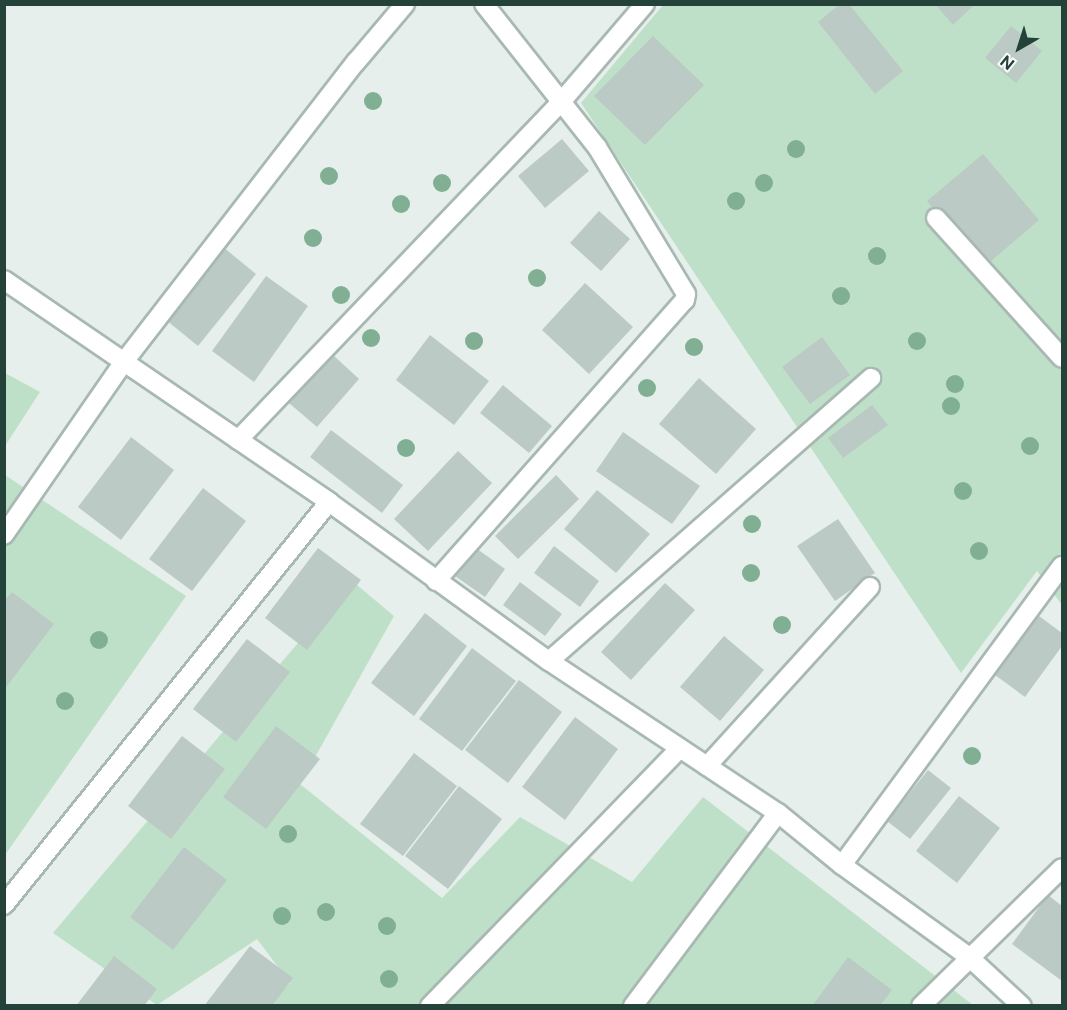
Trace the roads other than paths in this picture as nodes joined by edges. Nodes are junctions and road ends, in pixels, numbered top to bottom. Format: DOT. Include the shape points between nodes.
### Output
graph roads {
  1 [pos="405,4"];
  2 [pos="484,4"];
  3 [pos="645,4"];
  4 [pos="561,102"];
  5 [pos="936,218"];
  6 [pos="4,280"];
  7 [pos="1062,358"];
  8 [pos="123,363"];
  9 [pos="871,378"];
  10 [pos="238,440"];
  11 [pos="329,502"];
  12 [pos="4,535"];
  13 [pos="1062,566"];
  14 [pos="436,581"];
  15 [pos="870,587"];
  16 [pos="549,661"];
  17 [pos="680,748"];
  18 [pos="707,766"];
  19 [pos="778,813"];
  20 [pos="842,865"];
  21 [pos="1062,868"];
  22 [pos="4,905"];
  23 [pos="969,957"];
  24 [pos="430,1005"];
  25 [pos="633,1005"];
  26 [pos="921,1005"];
  27 [pos="1022,1005"];
  1 -- 8 [label="street" via="348,71"];
  2 -- 4 [label="street"];
  3 -- 4 [label="street"];
  4 -- 10 [label="street"];
  4 -- 14 [label="street" via="597,147 683,287 685,300"];
  5 -- 7 [label="street"];
  6 -- 8 [label="street"];
  8 -- 10 [label="street"];
  8 -- 12 [label="street"];
  9 -- 16 [label="street"];
  10 -- 11 [label="street"];
  11 -- 14 [label="street"];
  11 -- 22 [label="street"];
  13 -- 20 [label="street"];
  14 -- 16 [label="street"];
  15 -- 18 [label="street"];
  16 -- 17 [label="street"];
  17 -- 18 [label="street"];
  17 -- 24 [label="street"];
  18 -- 19 [label="street"];
  19 -- 20 [label="street"];
  19 -- 25 [label="street"];
  20 -- 23 [label="street"];
  21 -- 23 [label="street"];
  23 -- 26 [label="street"];
  23 -- 27 [label="street"];
}
